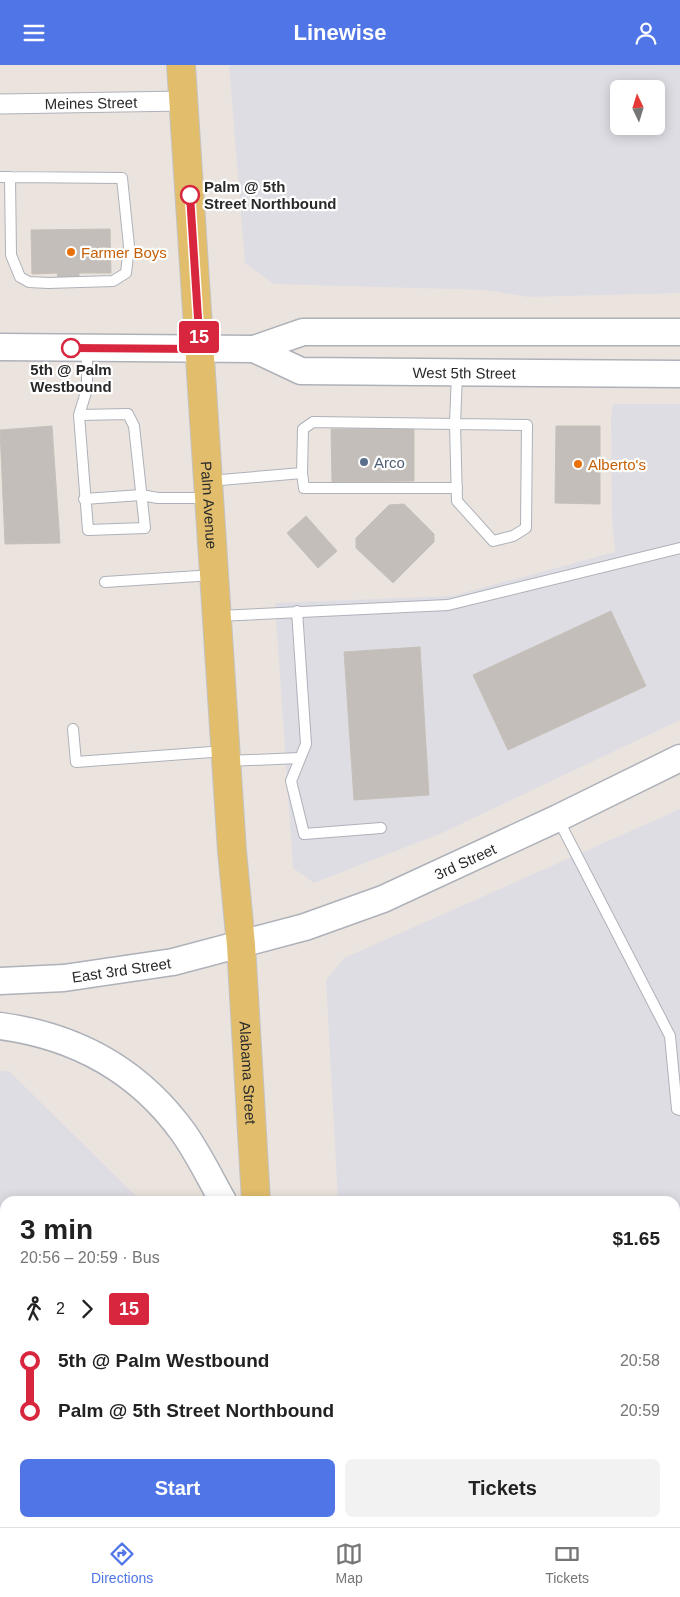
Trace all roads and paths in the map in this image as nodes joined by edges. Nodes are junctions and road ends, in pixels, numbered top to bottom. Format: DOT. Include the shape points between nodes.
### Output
graph roads {
  1 [pos="181,65"];
  2 [pos="184,101"];
  3 [pos="0,104"];
  4 [pos="5,177"];
  5 [pos="680,332"];
  6 [pos="0,347"];
  7 [pos="87,348"];
  8 [pos="200,349"];
  9 [pos="254,349"];
  10 [pos="457,372"];
  11 [pos="680,374"];
  12 [pos="79,415"];
  13 [pos="455,424"];
  14 [pos="302,473"];
  15 [pos="456,488"];
  16 [pos="209,489"];
  17 [pos="142,495"];
  18 [pos="84,499"];
  19 [pos="680,548"];
  20 [pos="214,575"];
  21 [pos="105,582"];
  22 [pos="297,611"];
  23 [pos="217,616"];
  24 [pos="73,729"];
  25 [pos="226,756"];
  26 [pos="300,758"];
  27 [pos="680,758"];
  28 [pos="558,818"];
  29 [pos="381,828"];
  30 [pos="241,945"];
  31 [pos="0,981"];
  32 [pos="0,1026"];
  33 [pos="680,1110"];
  34 [pos="220,1196"];
  35 [pos="256,1196"];
  1 -- 2 [label="main road, Palm Avenue"];
  2 -- 3 [label="street, Meines Street"];
  2 -- 8 [label="main road, Palm Avenue"];
  4 -- 4 [label="lane" via="10,255 20,277 48,283 113,281 126,273 129,246 122,178"];
  5 -- 9 [label="main road, West 5th Street" via="303,331"];
  6 -- 7 [label="main road, West 5th Street"];
  7 -- 8 [label="main road, West 5th Street"];
  7 -- 12 [label="lane" via="87,389"];
  8 -- 9 [label="main road, West 5th Street"];
  8 -- 16 [label="main road, Palm Avenue"];
  9 -- 10 [label="main road, West 5th Street" via="301,371"];
  10 -- 11 [label="main road, West 5th Street"];
  10 -- 13 [label="lane"];
  12 -- 17 [label="lane" via="128,414 134,426"];
  12 -- 18 [label="lane"];
  13 -- 14 [label="lane" via="313,422 303,429"];
  13 -- 15 [label="lane"];
  13 -- 15 [label="lane" via="527,425 526,528 513,536 492,541 457,501"];
  14 -- 15 [label="lane" via="304,489"];
  14 -- 16 [label="lane"];
  16 -- 17 [label="lane" via="158,498"];
  16 -- 20 [label="main road, Palm Avenue"];
  17 -- 18 [label="lane"];
  17 -- 18 [label="lane" via="145,528 88,530"];
  19 -- 22 [label="lane" via="448,605"];
  20 -- 21 [label="lane"];
  20 -- 23 [label="main road, Palm Avenue"];
  22 -- 23 [label="lane"];
  22 -- 26 [label="lane" via="306,744"];
  23 -- 25 [label="main road, Palm Avenue"];
  24 -- 25 [label="lane" via="76,762"];
  25 -- 26 [label="lane"];
  25 -- 30 [label="main road, Palm Avenue"];
  26 -- 29 [label="lane" via="291,781 304,834"];
  27 -- 28 [label="main road, 3rd Street"];
  28 -- 30 [label="main road, 3rd Street" via="383,899 305,927"];
  28 -- 33 [label="lane" via="670,1036 677,1109"];
  30 -- 31 [label="main road, East 3rd Street" via="174,961 64,978"];
  30 -- 35 [label="main road, Alabama Street"];
  32 -- 34 [label="main road" via="62,1040 100,1057 141,1086 183,1133"];
}
